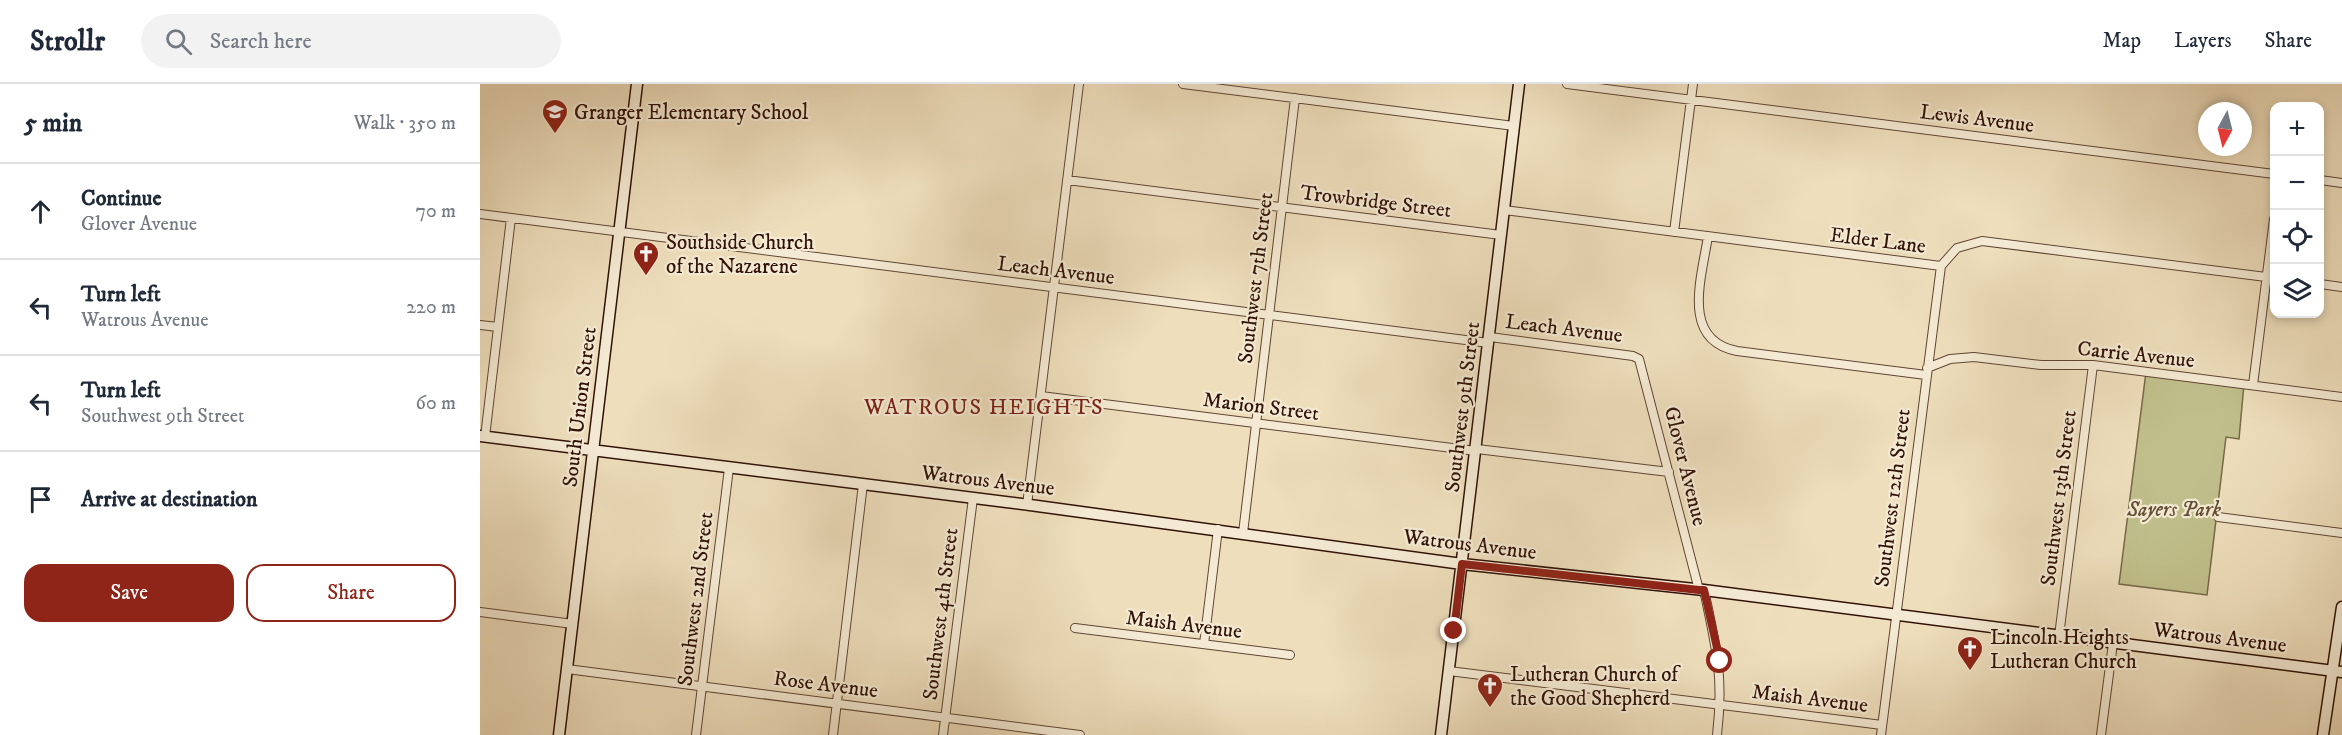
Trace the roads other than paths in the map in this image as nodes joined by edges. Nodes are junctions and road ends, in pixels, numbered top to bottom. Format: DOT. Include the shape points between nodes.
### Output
graph roads {
  1 [pos="637,84"];
  2 [pos="1079,84"];
  3 [pos="1183,84"];
  4 [pos="1519,84"];
  5 [pos="1568,84"];
  6 [pos="1693,84"];
  7 [pos="1295,98"];
  8 [pos="1691,100"];
  9 [pos="1514,126"];
  10 [pos="2270,173"];
  11 [pos="1067,180"];
  12 [pos="2324,181"];
  13 [pos="2342,183"];
  14 [pos="1282,207"];
  15 [pos="1504,210"];
  16 [pos="480,214"];
  17 [pos="511,218"];
  18 [pos="619,232"];
  19 [pos="1674,232"];
  20 [pos="1501,235"];
  21 [pos="1708,236"];
  22 [pos="1941,266"];
  23 [pos="2270,278"];
  24 [pos="2270,284"];
  25 [pos="2324,285"];
  26 [pos="2342,287"];
  27 [pos="1054,288"];
  28 [pos="1269,315"];
  29 [pos="480,325"];
  30 [pos="498,327"];
  31 [pos="1489,340"];
  32 [pos="1633,356"];
  33 [pos="2093,365"];
  34 [pos="1926,371"];
  35 [pos="2253,386"];
  36 [pos="1041,396"];
  37 [pos="2342,397"];
  38 [pos="1256,423"];
  39 [pos="482,437"];
  40 [pos="1476,450"];
  41 [pos="594,451"];
  42 [pos="729,468"];
  43 [pos="1669,472"];
  44 [pos="863,484"];
  45 [pos="973,498"];
  46 [pos="1027,505"];
  47 [pos="2218,517"];
  48 [pos="1218,530"];
  49 [pos="1243,533"];
  50 [pos="2342,533"];
  51 [pos="1462,564"];
  52 [pos="1701,590"];
  53 [pos="2342,607"];
  54 [pos="480,612"];
  55 [pos="1896,615"];
  56 [pos="573,624"];
  57 [pos="1075,628"];
  58 [pos="2059,636"];
  59 [pos="2113,643"];
  60 [pos="1204,644"];
  61 [pos="1290,655"];
  62 [pos="567,669"];
  63 [pos="1449,671"];
  64 [pos="2338,672"];
  65 [pos="702,687"];
  66 [pos="836,704"];
  67 [pos="1721,705"];
  68 [pos="945,718"];
  69 [pos="1882,725"];
  70 [pos="559,735"];
  71 [pos="696,735"];
  72 [pos="833,735"];
  73 [pos="943,735"];
  74 [pos="1080,735"];
  75 [pos="1441,735"];
  76 [pos="1717,735"];
  77 [pos="1881,735"];
  78 [pos="2102,735"];
  79 [pos="2323,735"];
  1 -- 18 [label="street, South Union Street"];
  2 -- 11 [label="street"];
  3 -- 7 [label="street"];
  4 -- 9 [label="street, Southwest 9th Street"];
  5 -- 8 [label="street, Lewis Avenue"];
  6 -- 8 [label="street"];
  7 -- 9 [label="street"];
  7 -- 14 [label="street, Southwest 7th Street"];
  8 -- 10 [label="street, Lewis Avenue"];
  8 -- 19 [label="street"];
  9 -- 15 [label="street, Southwest 9th Street"];
  11 -- 14 [label="street, Trowbridge Street"];
  11 -- 27 [label="street"];
  12 -- 13 [label="street"];
  14 -- 20 [label="street, Trowbridge Street"];
  14 -- 28 [label="street, Southwest 7th Street"];
  15 -- 19 [label="street, Elder Lane"];
  15 -- 20 [label="street, Southwest 9th Street"];
  16 -- 17 [label="street, Leach Avenue"];
  17 -- 18 [label="street, Leach Avenue"];
  17 -- 30 [label="street"];
  18 -- 27 [label="street, Leach Avenue"];
  18 -- 41 [label="street, South Union Street"];
  19 -- 21 [label="street, Elder Lane"];
  20 -- 31 [label="street, Southwest 9th Street"];
  21 -- 22 [label="street, Elder Lane"];
  21 -- 34 [label="street, Carrie Avenue" via="1699,294 1701,324 1714,343 1737,351"];
  22 -- 23 [label="street, Elder Lane" via="1957,248 1982,241"];
  22 -- 34 [label="street, Southwest 12th Street"];
  24 -- 35 [label="street"];
  25 -- 26 [label="street"];
  27 -- 28 [label="street, Leach Avenue"];
  27 -- 36 [label="street"];
  28 -- 31 [label="street, Leach Avenue"];
  28 -- 38 [label="street, Southwest 7th Street"];
  29 -- 30 [label="street"];
  30 -- 39 [label="street"];
  31 -- 32 [label="street, Leach Avenue"];
  31 -- 40 [label="street, Southwest 9th Street"];
  32 -- 43 [label="street, Glover Avenue" via="1642,364"];
  33 -- 34 [label="street, Carrie Avenue" via="2041,365 1966,357"];
  33 -- 35 [label="street, Carrie Avenue"];
  33 -- 58 [label="street, Southwest 13th Street"];
  34 -- 55 [label="street, Southwest 12th Street"];
  35 -- 37 [label="street, Carrie Avenue"];
  36 -- 38 [label="street, Marion Street"];
  36 -- 46 [label="street"];
  38 -- 40 [label="street, Marion Street"];
  38 -- 49 [label="street, Southwest 7th Street"];
  39 -- 41 [label="street, Watrous Avenue"];
  40 -- 43 [label="street, Marion Street"];
  40 -- 51 [label="street, Southwest 9th Street"];
  41 -- 42 [label="street, Watrous Avenue"];
  41 -- 56 [label="street, South Union Street"];
  42 -- 44 [label="street, Watrous Avenue"];
  42 -- 65 [label="street, Southwest 2nd Street"];
  43 -- 52 [label="street, Glover Avenue"];
  44 -- 45 [label="street, Watrous Avenue"];
  44 -- 66 [label="street"];
  45 -- 46 [label="street, Watrous Avenue"];
  45 -- 68 [label="street, Southwest 4th Street"];
  46 -- 48 [label="street, Watrous Avenue"];
  47 -- 50 [label="street"];
  48 -- 49 [label="street, Watrous Avenue"];
  48 -- 60 [label="street"];
  49 -- 51 [label="street, Watrous Avenue"];
  51 -- 52 [label="street, Watrous Avenue"];
  51 -- 63 [label="street, Southwest 9th Street"];
  52 -- 55 [label="street, Watrous Avenue"];
  52 -- 67 [label="street, Glover Avenue" via="1720,661"];
  53 -- 64 [label="street"];
  54 -- 56 [label="street"];
  55 -- 58 [label="street, Watrous Avenue"];
  55 -- 69 [label="street, Southwest 12th Street"];
  56 -- 62 [label="street, South Union Street"];
  57 -- 60 [label="street, Maish Avenue"];
  58 -- 59 [label="street, Watrous Avenue"];
  59 -- 64 [label="street, Watrous Avenue"];
  59 -- 78 [label="street"];
  60 -- 61 [label="street, Maish Avenue"];
  62 -- 65 [label="street, Rose Avenue"];
  62 -- 70 [label="street, South Union Street"];
  63 -- 67 [label="street, Maish Avenue"];
  63 -- 75 [label="street, Southwest 9th Street"];
  64 -- 79 [label="street"];
  65 -- 66 [label="street, Rose Avenue"];
  65 -- 71 [label="street, Southwest 2nd Street"];
  66 -- 68 [label="street, Rose Avenue"];
  66 -- 72 [label="street"];
  67 -- 69 [label="street, Maish Avenue"];
  67 -- 76 [label="street, Glover Avenue"];
  68 -- 73 [label="street, Southwest 4th Street"];
  68 -- 74 [label="street, Rose Avenue"];
  69 -- 77 [label="street, Southwest 12th Street"];
}
